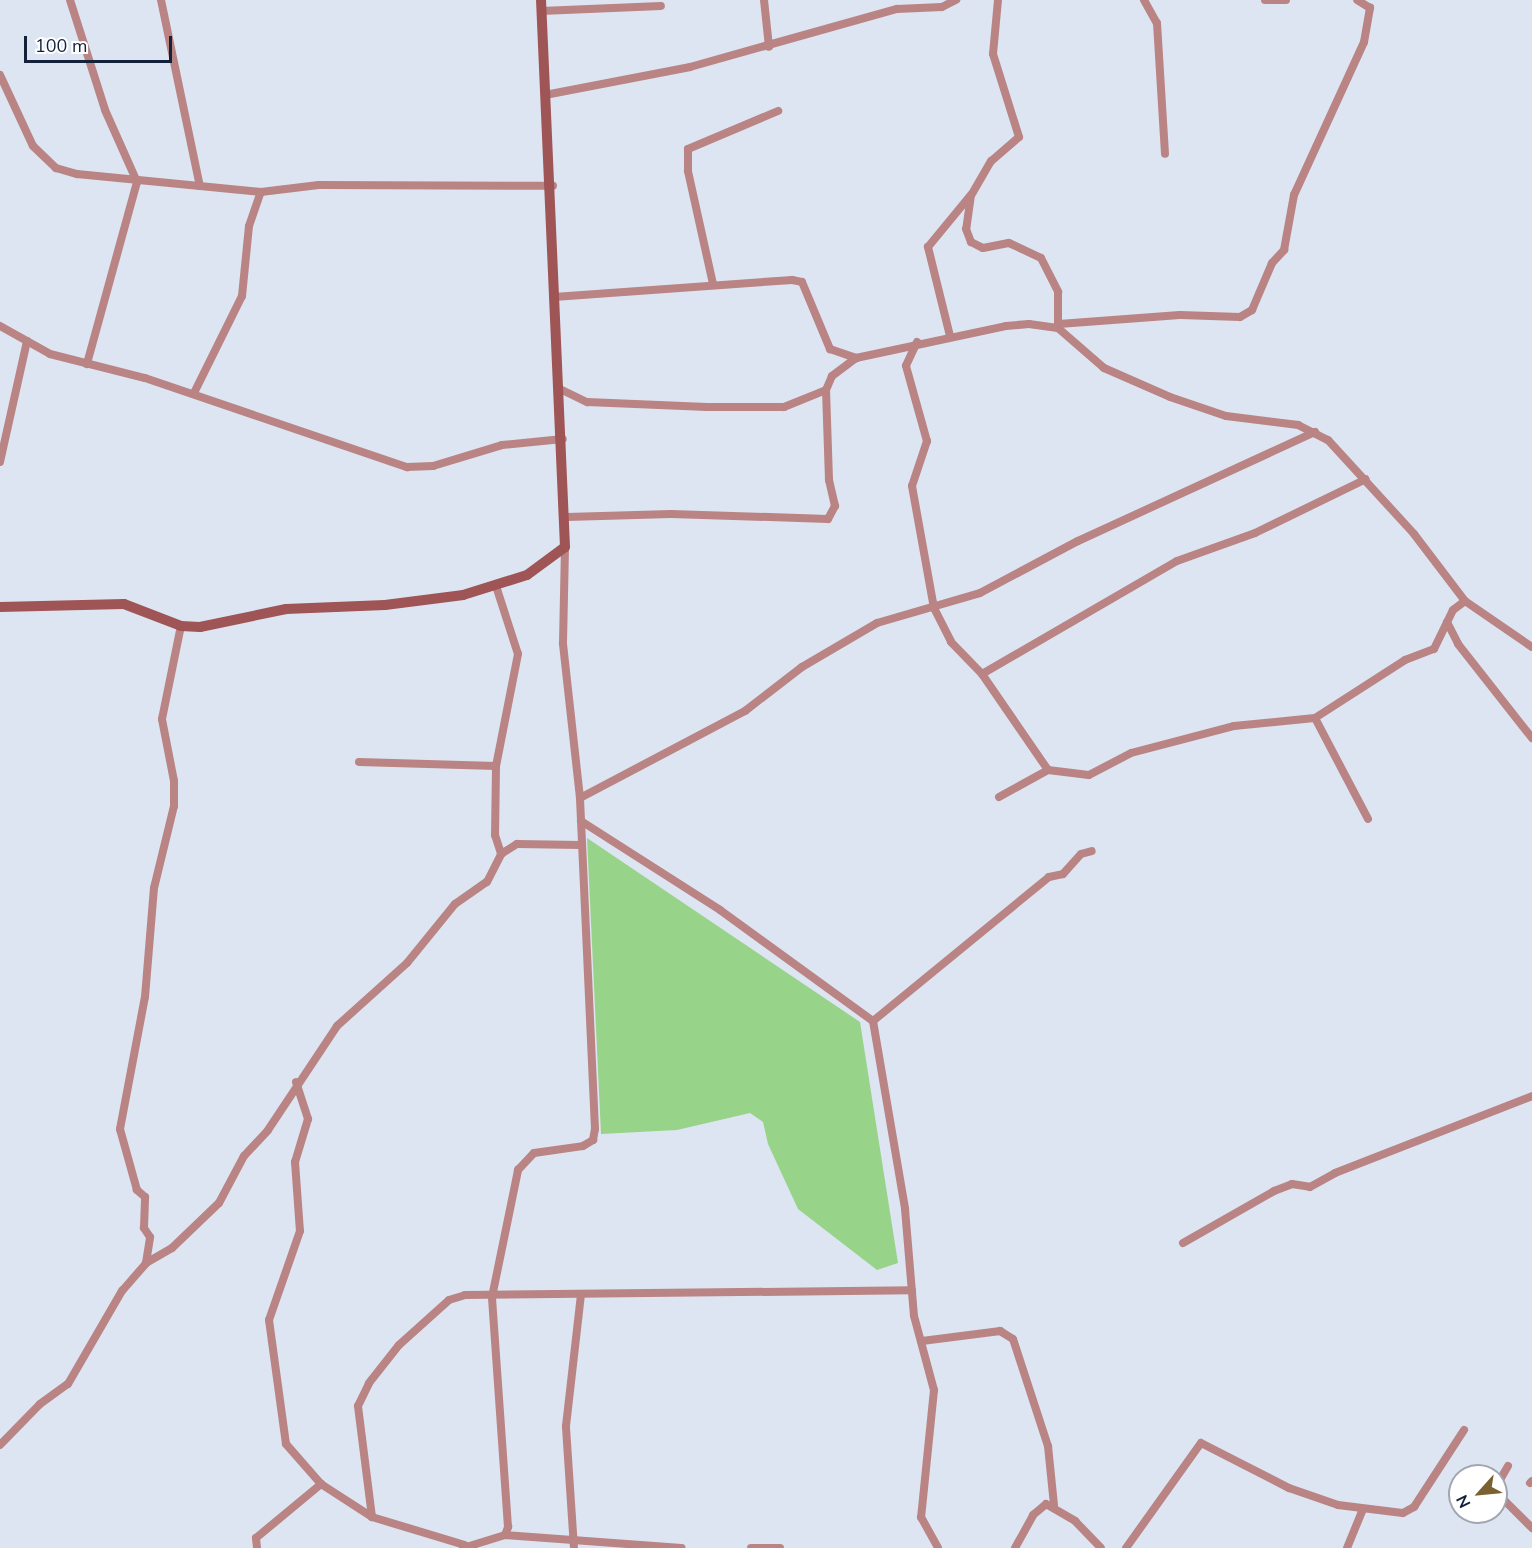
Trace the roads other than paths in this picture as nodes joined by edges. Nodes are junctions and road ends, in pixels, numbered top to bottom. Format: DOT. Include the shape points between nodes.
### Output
graph roads {
  1 [pos="70,0"];
  2 [pos="161,0"];
  3 [pos="764,0"];
  4 [pos="956,0"];
  5 [pos="998,0"];
  6 [pos="1144,0"];
  7 [pos="1265,0"];
  8 [pos="1286,0"];
  9 [pos="1357,0"];
  10 [pos="541,5"];
  11 [pos="661,6"];
  12 [pos="769,47"];
  13 [pos="0,75"];
  14 [pos="545,95"];
  15 [pos="778,111"];
  16 [pos="1165,154"];
  17 [pos="137,182"];
  18 [pos="200,186"];
  19 [pos="553,186"];
  20 [pos="261,192"];
  21 [pos="972,195"];
  22 [pos="712,284"];
  23 [pos="555,297"];
  24 [pos="0,326"];
  25 [pos="1058,326"];
  26 [pos="950,336"];
  27 [pos="27,341"];
  28 [pos="917,342"];
  29 [pos="856,358"];
  30 [pos="87,364"];
  31 [pos="562,390"];
  32 [pos="826,390"];
  33 [pos="194,393"];
  34 [pos="1315,432"];
  35 [pos="563,439"];
  36 [pos="0,462"];
  37 [pos="1366,478"];
  38 [pos="567,517"];
  39 [pos="565,547"];
  40 [pos="496,586"];
  41 [pos="1465,601"];
  42 [pos="0,607"];
  43 [pos="934,608"];
  44 [pos="1447,622"];
  45 [pos="181,626"];
  46 [pos="1532,647"];
  47 [pos="982,674"];
  48 [pos="1316,718"];
  49 [pos="1532,738"];
  50 [pos="359,762"];
  51 [pos="496,766"];
  52 [pos="1048,770"];
  53 [pos="999,797"];
  54 [pos="580,798"];
  55 [pos="1368,819"];
  56 [pos="581,821"];
  57 [pos="581,845"];
  58 [pos="1092,851"];
  59 [pos="501,854"];
  60 [pos="873,1021"];
  61 [pos="296,1082"];
  62 [pos="1532,1096"];
  63 [pos="1183,1243"];
  64 [pos="146,1263"];
  65 [pos="912,1290"];
  66 [pos="581,1295"];
  67 [pos="492,1297"];
  68 [pos="922,1341"];
  69 [pos="1464,1430"];
  70 [pos="0,1445"];
  71 [pos="321,1484"];
  72 [pos="1508,1504"];
  73 [pos="1054,1505"];
  74 [pos="1363,1509"];
  75 [pos="372,1517"];
  76 [pos="1532,1528"];
  77 [pos="506,1535"];
  78 [pos="574,1544"];
  79 [pos="464,1547"];
  80 [pos="935,1547"];
  81 [pos="257,1548"];
  82 [pos="682,1548"];
  83 [pos="751,1548"];
  84 [pos="780,1548"];
  85 [pos="1016,1548"];
  86 [pos="1101,1548"];
  87 [pos="1126,1548"];
  88 [pos="1347,1548"];
  1 -- 17 [label="street" via="105,110"];
  2 -- 18 [label="street"];
  3 -- 12 [label="street"];
  4 -- 12 [label="street" via="942,7 897,9"];
  5 -- 21 [label="street" via="993,54 1019,136 991,160"];
  6 -- 16 [label="street" via="1155,16 1159,34"];
  7 -- 8 [label="street"];
  9 -- 25 [label="street" via="1370,8 1364,42 1294,195 1284,250 1272,263 1252,310 1240,317 1180,315"];
  10 -- 11 [label="street"];
  10 -- 14 [label="street"];
  12 -- 14 [label="street" via="690,68"];
  13 -- 17 [label="street" via="43,158 77,174"];
  14 -- 19 [label="street"];
  15 -- 22 [label="street" via="688,149 688,171"];
  17 -- 18 [label="street"];
  17 -- 30 [label="street"];
  18 -- 20 [label="street"];
  19 -- 20 [label="street" via="319,185"];
  19 -- 23 [label="street"];
  20 -- 33 [label="street" via="249,226 242,296"];
  21 -- 25 [label="street" via="966,221 971,242 983,248 1009,243 1041,258 1058,292"];
  21 -- 26 [label="street" via="928,247"];
  22 -- 23 [label="street"];
  22 -- 29 [label="street" via="802,282 830,349"];
  23 -- 31 [label="street"];
  24 -- 27 [label="street"];
  25 -- 26 [label="street" via="1029,324"];
  25 -- 34 [label="street" via="1104,368 1178,401 1226,416 1281,422"];
  26 -- 28 [label="street"];
  27 -- 30 [label="street" via="50,354"];
  27 -- 36 [label="street"];
  28 -- 29 [label="street"];
  28 -- 43 [label="street" via="906,366 927,441 912,486"];
  29 -- 32 [label="street" via="832,376"];
  30 -- 33 [label="street"];
  31 -- 32 [label="street" via="587,402 707,407 784,406"];
  31 -- 35 [label="street"];
  32 -- 38 [label="street" via="829,480 835,506 828,519 671,514"];
  33 -- 35 [label="street" via="407,467 433,466 502,445"];
  34 -- 37 [label="street"];
  34 -- 43 [label="street" via="1078,541 980,593"];
  35 -- 38 [label="street"];
  37 -- 41 [label="street"];
  37 -- 47 [label="street" via="1255,533 1160,569 1065,630"];
  38 -- 39 [label="street"];
  39 -- 40 [label="street" via="527,575"];
  39 -- 54 [label="street" via="563,643"];
  40 -- 45 [label="street" via="426,600 314,606 200,627"];
  40 -- 51 [label="street" via="518,654"];
  41 -- 44 [label="street"];
  41 -- 46 [label="street"];
  42 -- 45 [label="street" via="124,604"];
  43 -- 47 [label="street" via="951,642"];
  43 -- 54 [label="street" via="877,623 802,667 745,711"];
  44 -- 48 [label="street" via="1434,649 1416,654"];
  44 -- 49 [label="street" via="1458,644"];
  45 -- 64 [label="street" via="162,718 174,781 174,807 154,888 145,998 120,1129 137,1190 145,1197 144,1228 150,1237"];
  47 -- 52 [label="street"];
  48 -- 52 [label="street" via="1234,726 1131,753 1089,775"];
  48 -- 55 [label="street"];
  50 -- 51 [label="street"];
  51 -- 59 [label="street" via="495,835"];
  52 -- 53 [label="street"];
  54 -- 56 [label="street"];
  56 -- 57 [label="street"];
  56 -- 60 [label="street" via="720,910"];
  57 -- 59 [label="street" via="518,844"];
  57 -- 67 [label="street" via="595,1129 592,1140 583,1146 534,1153 522,1160"];
  58 -- 60 [label="street" via="1081,854 1063,874 1048,877"];
  59 -- 61 [label="street" via="487,882 455,904 407,963 348,1014"];
  60 -- 65 [label="street" via="903,1200"];
  61 -- 64 [label="street" via="210,1214 172,1248"];
  61 -- 71 [label="street" via="308,1119 295,1162 300,1232 269,1320 286,1444"];
  62 -- 63 [label="street" via="1335,1173 1310,1187 1292,1184 1274,1191"];
  64 -- 70 [label="street" via="122,1291 68,1384 40,1404"];
  65 -- 66 [label="street"];
  65 -- 68 [label="street"];
  66 -- 67 [label="street"];
  66 -- 78 [label="street" via="566,1426"];
  67 -- 75 [label="street" via="465,1295 449,1300 399,1345 362,1394 358,1422"];
  67 -- 77 [label="street" via="507,1477"];
  68 -- 73 [label="street" via="1000,1331 1013,1339 1047,1446"];
  68 -- 80 [label="street" via="934,1400 921,1517"];
  69 -- 74 [label="street" via="1414,1507 1403,1513"];
  71 -- 75 [label="street"];
  71 -- 81 [label="street" via="258,1536"];
  72 -- 76 [label="street"];
  73 -- 85 [label="street" via="1039,1507"];
  73 -- 86 [label="street"];
  74 -- 87 [label="street" via="1289,1488 1201,1443"];
  74 -- 88 [label="street"];
  75 -- 79 [label="street"];
  77 -- 78 [label="street"];
  77 -- 79 [label="street"];
  78 -- 82 [label="street"];
  83 -- 84 [label="street"];
}
